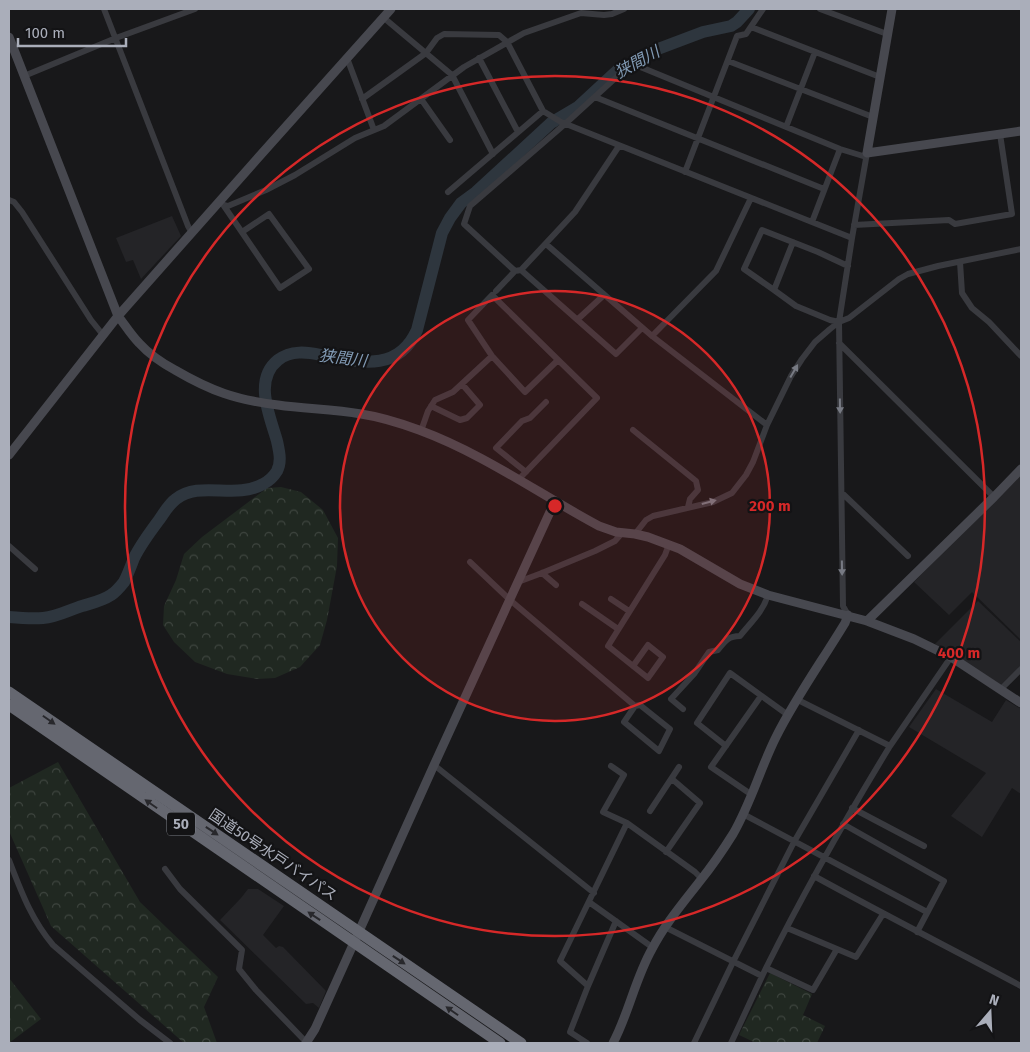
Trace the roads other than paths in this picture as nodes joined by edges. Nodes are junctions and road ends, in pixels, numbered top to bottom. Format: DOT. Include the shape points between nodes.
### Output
graph roads {
  1 [pos="104,9"];
  2 [pos="195,9"];
  3 [pos="392,9"];
  4 [pos="624,9"];
  5 [pos="763,9"];
  6 [pos="820,9"];
  7 [pos="892,9"];
  8 [pos="611,12"];
  9 [pos="384,18"];
  10 [pos="751,27"];
  11 [pos="887,34"];
  12 [pos="9,36"];
  13 [pos="116,38"];
  14 [pos="507,42"];
  15 [pos="815,52"];
  16 [pos="426,53"];
  17 [pos="347,58"];
  18 [pos="479,58"];
  19 [pos="728,61"];
  20 [pos="452,75"];
  21 [pos="24,76"];
  22 [pos="880,77"];
  23 [pos="801,89"];
  24 [pos="595,97"];
  25 [pos="714,98"];
  26 [pos="362,99"];
  27 [pos="421,99"];
  28 [pos="546,113"];
  29 [pos="873,117"];
  30 [pos="563,123"];
  31 [pos="786,127"];
  32 [pos="374,130"];
  33 [pos="1021,131"];
  34 [pos="518,132"];
  35 [pos="1000,134"];
  36 [pos="698,138"];
  37 [pos="450,140"];
  38 [pos="619,146"];
  39 [pos="840,148"];
  40 [pos="867,153"];
  41 [pos="493,154"];
  42 [pos="685,172"];
  43 [pos="824,189"];
  44 [pos="448,192"];
  45 [pos="751,198"];
  46 [pos="9,200"];
  47 [pos="221,204"];
  48 [pos="812,222"];
  49 [pos="854,225"];
  50 [pos="242,232"];
  51 [pos="192,233"];
  52 [pos="852,238"];
  53 [pos="793,242"];
  54 [pos="546,244"];
  55 [pos="1021,249"];
  56 [pos="960,262"];
  57 [pos="848,266"];
  58 [pos="518,271"];
  59 [pos="774,290"];
  60 [pos="496,291"];
  61 [pos="604,294"];
  62 [pos="118,316"];
  63 [pos="578,320"];
  64 [pos="839,322"];
  65 [pos="642,328"];
  66 [pos="103,336"];
  67 [pos="652,336"];
  68 [pos="839,344"];
  69 [pos="492,356"];
  70 [pos="1021,356"];
  71 [pos="558,360"];
  72 [pos="462,384"];
  73 [pos="546,402"];
  74 [pos="431,406"];
  75 [pos="767,425"];
  76 [pos="633,430"];
  77 [pos="421,431"];
  78 [pos="9,455"];
  79 [pos="1021,469"];
  80 [pos="526,472"];
  81 [pos="519,480"];
  82 [pos="842,493"];
  83 [pos="994,497"];
  84 [pos="555,501"];
  85 [pos="688,507"];
  86 [pos="622,533"];
  87 [pos="635,534"];
  88 [pos="669,544"];
  89 [pos="9,546"];
  90 [pos="908,556"];
  91 [pos="470,562"];
  92 [pos="35,569"];
  93 [pos="542,573"];
  94 [pos="518,582"];
  95 [pos="556,585"];
  96 [pos="768,596"];
  97 [pos="611,598"];
  98 [pos="510,600"];
  99 [pos="582,604"];
  100 [pos="629,611"];
  101 [pos="848,615"];
  102 [pos="868,621"];
  103 [pos="618,629"];
  104 [pos="951,657"];
  105 [pos="633,666"];
  106 [pos="1021,669"];
  107 [pos="1000,690"];
  108 [pos="9,692"];
  109 [pos="761,696"];
  110 [pos="798,700"];
  111 [pos="1021,703"];
  112 [pos="9,705"];
  113 [pos="635,706"];
  114 [pos="683,709"];
  115 [pos="788,715"];
  116 [pos="859,730"];
  117 [pos="726,746"];
  118 [pos="890,746"];
  119 [pos="434,765"];
  120 [pos="611,766"];
  121 [pos="679,767"];
  122 [pos="672,779"];
  123 [pos="752,795"];
  124 [pos="852,808"];
  125 [pos="650,812"];
  126 [pos="743,814"];
  127 [pos="627,824"];
  128 [pos="843,824"];
  129 [pos="794,842"];
  130 [pos="924,846"];
  131 [pos="666,852"];
  132 [pos="824,857"];
  133 [pos="9,860"];
  134 [pos="165,869"];
  135 [pos="814,876"];
  136 [pos="702,879"];
  137 [pos="594,893"];
  138 [pos="589,902"];
  139 [pos="927,912"];
  140 [pos="883,914"];
  141 [pos="616,921"];
  142 [pos="665,927"];
  143 [pos="787,928"];
  144 [pos="917,932"];
  145 [pos="357,938"];
  146 [pos="652,947"];
  147 [pos="837,949"];
  148 [pos="733,962"];
  149 [pos="766,968"];
  150 [pos="762,976"];
  151 [pos="588,986"];
  152 [pos="1021,986"];
  153 [pos="496,1042"];
  154 [pos="170,1043"];
  155 [pos="306,1043"];
  156 [pos="521,1043"];
  157 [pos="587,1043"];
  158 [pos="613,1043"];
  159 [pos="694,1043"];
  160 [pos="731,1043"];
  1 -- 13 [label="street"];
  2 -- 13 [label="street"];
  3 -- 9 [label="street"];
  4 -- 8 [label="street"];
  5 -- 10 [label="street"];
  6 -- 11 [label="street"];
  7 -- 11 [label="street"];
  8 -- 14 [label="street" via="604,15 581,13"];
  9 -- 16 [label="street"];
  9 -- 17 [label="street"];
  10 -- 15 [label="street"];
  10 -- 19 [label="street" via="746,34 737,36"];
  11 -- 22 [label="street"];
  12 -- 21 [label="street"];
  13 -- 21 [label="street"];
  13 -- 51 [label="street"];
  14 -- 16 [label="street" via="499,35 444,34"];
  14 -- 18 [label="street"];
  14 -- 28 [label="street"];
  15 -- 22 [label="street"];
  15 -- 23 [label="street"];
  16 -- 20 [label="street"];
  16 -- 26 [label="street"];
  17 -- 26 [label="street"];
  17 -- 47 [label="street"];
  18 -- 20 [label="street"];
  18 -- 34 [label="street"];
  19 -- 23 [label="street"];
  19 -- 25 [label="street"];
  20 -- 27 [label="street"];
  20 -- 41 [label="street"];
  21 -- 62 [label="street"];
  22 -- 29 [label="street"];
  23 -- 29 [label="street"];
  23 -- 31 [label="street"];
  24 -- 25 [label="street" via="622,72 638,66"];
  24 -- 30 [label="street"];
  24 -- 36 [label="street"];
  25 -- 31 [label="street"];
  25 -- 36 [label="street"];
  26 -- 32 [label="street"];
  27 -- 32 [label="street"];
  27 -- 37 [label="street"];
  28 -- 30 [label="street"];
  28 -- 34 [label="street"];
  29 -- 40 [label="street"];
  30 -- 38 [label="street"];
  30 -- 58 [label="street" via="470,206 464,224"];
  31 -- 39 [label="street"];
  32 -- 47 [label="street" via="266,190 228,206"];
  33 -- 35 [label="street"];
  34 -- 41 [label="street"];
  35 -- 40 [label="street"];
  35 -- 49 [label="street" via="1012,214 956,224 949,220"];
  36 -- 42 [label="street"];
  36 -- 43 [label="street"];
  38 -- 42 [label="street"];
  38 -- 54 [label="street" via="575,212"];
  39 -- 40 [label="street" via="863,156"];
  39 -- 43 [label="street"];
  40 -- 49 [label="street"];
  41 -- 44 [label="street"];
  42 -- 45 [label="street"];
  43 -- 48 [label="street"];
  45 -- 48 [label="street"];
  45 -- 67 [label="street" via="716,270"];
  46 -- 66 [label="street" via="22,212"];
  47 -- 50 [label="street"];
  47 -- 51 [label="street"];
  48 -- 52 [label="street"];
  49 -- 52 [label="street"];
  50 -- 50 [label="street" via="280,288 309,269 269,214"];
  51 -- 62 [label="street"];
  52 -- 57 [label="street"];
  53 -- 57 [label="street"];
  53 -- 59 [label="street"];
  53 -- 59 [label="street" via="762,230 744,269"];
  54 -- 58 [label="street"];
  54 -- 61 [label="street"];
  55 -- 56 [label="street"];
  56 -- 64 [label="street" via="908,274"];
  56 -- 70 [label="street" via="962,293 972,308"];
  57 -- 64 [label="street"];
  58 -- 60 [label="street"];
  58 -- 63 [label="street"];
  59 -- 64 [label="street" via="796,306"];
  61 -- 63 [label="street"];
  61 -- 65 [label="street"];
  62 -- 66 [label="street"];
  62 -- 77 [label="street" via="150,353 211,390 246,401 360,414"];
  63 -- 65 [label="street" via="616,354"];
  64 -- 68 [label="street"];
  75 -- 64 [label="street, one-way" via="802,359 815,342"];
  65 -- 67 [label="street"];
  66 -- 78 [label="street"];
  67 -- 75 [label="street"];
  68 -- 82 [label="street, one-way"];
  68 -- 83 [label="street"];
  69 -- 71 [label="street" via="525,392"];
  69 -- 71 [label="street" via="468,320 492,295"];
  69 -- 72 [label="street"];
  71 -- 80 [label="street" via="597,398"];
  72 -- 74 [label="street" via="435,400"];
  72 -- 74 [label="street" via="480,405 467,418 460,420"];
  73 -- 80 [label="street" via="496,448"];
  74 -- 77 [label="street"];
  85 -- 75 [label="street, one-way" via="712,502 732,493 750,468"];
  76 -- 85 [label="street" via="696,481 698,490"];
  77 -- 81 [label="street"];
  79 -- 83 [label="street"];
  80 -- 81 [label="street"];
  81 -- 84 [label="street"];
  82 -- 90 [label="street"];
  82 -- 101 [label="street, one-way" via="843,606"];
  83 -- 102 [label="street"];
  84 -- 86 [label="street" via="599,526"];
  84 -- 94 [label="street"];
  85 -- 87 [label="street" via="653,516"];
  86 -- 87 [label="street"];
  86 -- 93 [label="street" via="615,541"];
  87 -- 88 [label="street"];
  88 -- 96 [label="street"];
  88 -- 100 [label="street"];
  89 -- 92 [label="street"];
  91 -- 98 [label="street"];
  93 -- 94 [label="street"];
  93 -- 95 [label="street"];
  94 -- 98 [label="street"];
  96 -- 101 [label="street"];
  96 -- 114 [label="street" via="758,615 740,636 732,636 718,650 709,652 672,699"];
  97 -- 100 [label="street"];
  98 -- 113 [label="street"];
  98 -- 119 [label="street"];
  99 -- 103 [label="street"];
  100 -- 103 [label="street"];
  101 -- 102 [label="street"];
  101 -- 110 [label="street"];
  102 -- 104 [label="street"];
  103 -- 105 [label="street" via="608,646"];
  104 -- 107 [label="street"];
  104 -- 118 [label="street"];
  105 -- 105 [label="street" via="648,678 663,657 648,646"];
  106 -- 107 [label="street"];
  107 -- 111 [label="street"];
  108 -- 145 [label="highway, 国道50号水戸バイパス / 50, one-way"];
  109 -- 115 [label="street"];
  109 -- 117 [label="street"];
  109 -- 117 [label="street" via="730,673 697,723"];
  110 -- 115 [label="street"];
  110 -- 116 [label="street"];
  145 -- 112 [label="highway, 国道50号水戸バイパス / 50, one-way"];
  113 -- 113 [label="street" via="624,722 659,751 670,729 640,705"];
  115 -- 123 [label="street"];
  116 -- 118 [label="street"];
  116 -- 129 [label="street"];
  117 -- 123 [label="street" via="711,767"];
  118 -- 124 [label="street"];
  119 -- 137 [label="street"];
  119 -- 145 [label="street"];
  120 -- 127 [label="street" via="624,775 603,812"];
  121 -- 122 [label="street"];
  122 -- 125 [label="street"];
  122 -- 131 [label="street" via="700,803"];
  123 -- 126 [label="street"];
  124 -- 128 [label="street"];
  124 -- 130 [label="street"];
  126 -- 129 [label="street"];
  126 -- 136 [label="street"];
  127 -- 131 [label="street"];
  127 -- 137 [label="street"];
  128 -- 132 [label="street"];
  128 -- 139 [label="street" via="944,881"];
  129 -- 132 [label="street"];
  129 -- 148 [label="street"];
  131 -- 136 [label="street"];
  132 -- 135 [label="street"];
  132 -- 139 [label="street"];
  133 -- 154 [label="street" via="34,919 53,945"];
  134 -- 155 [label="street" via="180,889 242,950 239,969"];
  135 -- 140 [label="street"];
  135 -- 143 [label="street"];
  136 -- 142 [label="street"];
  137 -- 138 [label="street"];
  138 -- 141 [label="street"];
  138 -- 151 [label="street" via="560,962"];
  139 -- 144 [label="street"];
  140 -- 144 [label="street"];
  140 -- 147 [label="street" via="856,958"];
  141 -- 146 [label="street"];
  141 -- 151 [label="street"];
  142 -- 146 [label="street"];
  142 -- 148 [label="street"];
  143 -- 147 [label="street"];
  143 -- 149 [label="street"];
  144 -- 152 [label="street"];
  153 -- 145 [label="highway, 国道50号水戸バイパス / 50, one-way"];
  145 -- 155 [label="street"];
  145 -- 156 [label="highway, 国道50号水戸バイパス / 50, one-way"];
  146 -- 158 [label="street"];
  147 -- 149 [label="street" via="813,990"];
  148 -- 150 [label="street"];
  148 -- 159 [label="street"];
  149 -- 150 [label="street"];
  150 -- 160 [label="street"];
  151 -- 157 [label="street" via="570,1032"];
}
